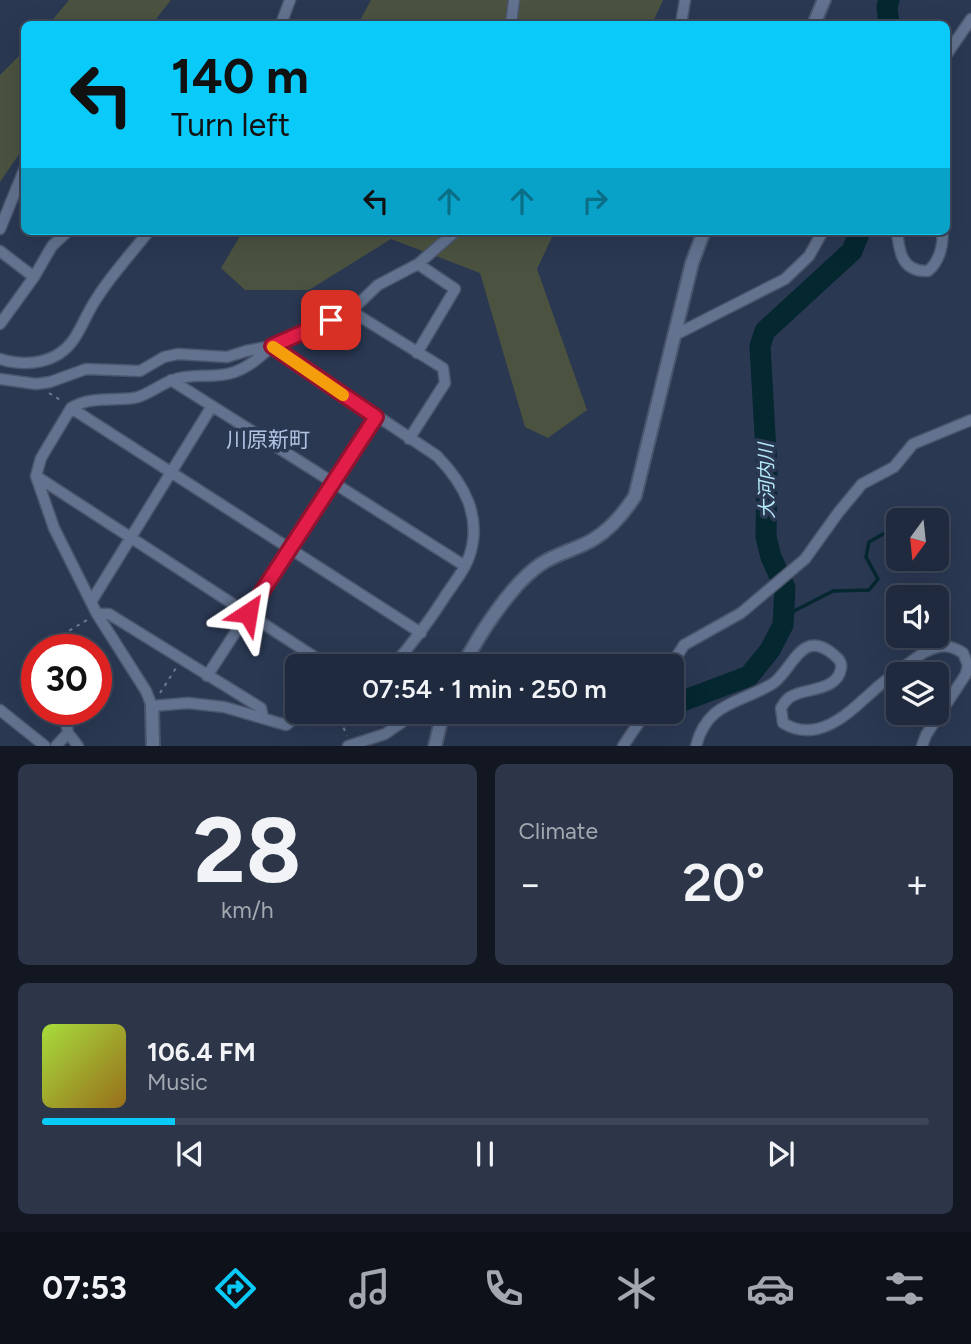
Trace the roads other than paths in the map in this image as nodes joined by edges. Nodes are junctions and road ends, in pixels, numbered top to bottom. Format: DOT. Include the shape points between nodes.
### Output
graph roads {
  1 [pos="290,0"];
  2 [pos="514,0"];
  3 [pos="685,0"];
  4 [pos="824,0"];
  5 [pos="971,19"];
  6 [pos="282,21"];
  7 [pos="511,21"];
  8 [pos="682,21"];
  9 [pos="815,21"];
  10 [pos="950,50"];
  11 [pos="21,177"];
  12 [pos="0,229"];
  13 [pos="64,235"];
  14 [pos="146,235"];
  15 [pos="452,235"];
  16 [pos="703,235"];
  17 [pos="821,235"];
  18 [pos="897,235"];
  19 [pos="942,235"];
  20 [pos="0,251"];
  21 [pos="418,264"];
  22 [pos="34,277"];
  23 [pos="351,311"];
  24 [pos="0,324"];
  25 [pos="673,336"];
  26 [pos="272,346"];
  27 [pos="418,352"];
  28 [pos="0,359"];
  29 [pos="0,379"];
  30 [pos="171,380"];
  31 [pos="212,406"];
  32 [pos="71,408"];
  33 [pos="376,417"];
  34 [pos="971,420"];
  35 [pos="409,439"];
  36 [pos="171,472"];
  37 [pos="36,476"];
  38 [pos="333,482"];
  39 [pos="131,538"];
  40 [pos="290,548"];
  41 [pos="465,566"];
  42 [pos="91,602"];
  43 [pos="248,613"];
  44 [pos="97,614"];
  45 [pos="421,633"];
  46 [pos="310,654"];
  47 [pos="403,654"];
  48 [pos="470,654"];
  49 [pos="678,654"];
  50 [pos="207,676"];
  51 [pos="152,706"];
  52 [pos="0,710"];
  53 [pos="263,718"];
  54 [pos="287,724"];
  55 [pos="400,724"];
  56 [pos="440,724"];
  57 [pos="638,724"];
  58 [pos="67,725"];
  59 [pos="68,733"];
  60 [pos="349,744"];
  61 [pos="45,746"];
  62 [pos="56,746"];
  63 [pos="78,746"];
  64 [pos="153,746"];
  65 [pos="435,746"];
  66 [pos="623,746"];
  67 [pos="696,746"];
  68 [pos="922,746"];
  1 -- 6 [label="street"];
  2 -- 7 [label="street"];
  3 -- 8 [label="street"];
  4 -- 9 [label="street"];
  5 -- 10 [label="street"];
  11 -- 12 [label="street"];
  13 -- 22 [label="street"];
  14 -- 28 [label="street" via="58,355 16,364"];
  15 -- 21 [label="street"];
  16 -- 25 [label="street"];
  17 -- 25 [label="street" via="809,256 785,279"];
  18 -- 19 [label="street" via="905,263 928,271 936,263"];
  20 -- 22 [label="street"];
  21 -- 23 [label="street" via="378,285"];
  21 -- 27 [label="street" via="455,289"];
  22 -- 24 [label="street"];
  23 -- 26 [label="street"];
  23 -- 27 [label="street"];
  25 -- 48 [label="street" via="635,496 615,523 593,540 541,564 526,577"];
  26 -- 29 [label="street" via="227,357 178,354 140,371 86,369 36,384"];
  26 -- 30 [label="street" via="242,369"];
  26 -- 33 [label="street"];
  27 -- 35 [label="street" via="443,368 445,383"];
  30 -- 31 [label="street"];
  30 -- 32 [label="street" via="135,398 95,399"];
  31 -- 36 [label="street"];
  31 -- 38 [label="street"];
  32 -- 36 [label="street"];
  32 -- 37 [label="street" via="41,458"];
  33 -- 35 [label="street"];
  33 -- 38 [label="street"];
  34 -- 49 [label="street" via="913,444 894,467 862,484 813,551 741,613 684,645"];
  35 -- 41 [label="street" via="437,456 465,494 473,527"];
  36 -- 39 [label="street"];
  36 -- 40 [label="street"];
  37 -- 39 [label="street"];
  37 -- 42 [label="street" via="54,528"];
  38 -- 40 [label="street"];
  38 -- 41 [label="street"];
  39 -- 42 [label="street"];
  39 -- 43 [label="street"];
  40 -- 43 [label="street"];
  40 -- 45 [label="street"];
  41 -- 45 [label="street"];
  42 -- 44 [label="street"];
  43 -- 46 [label="street"];
  43 -- 50 [label="street"];
  44 -- 50 [label="street" via="109,614"];
  44 -- 51 [label="street"];
  45 -- 47 [label="street"];
  50 -- 53 [label="street" via="261,708"];
  51 -- 53 [label="street" via="188,703"];
  51 -- 64 [label="street"];
  52 -- 61 [label="street"];
  53 -- 54 [label="street"];
  55 -- 60 [label="street" via="385,734"];
  56 -- 65 [label="street"];
  57 -- 66 [label="street"];
  58 -- 59 [label="street"];
  59 -- 62 [label="street"];
  59 -- 63 [label="street"];
  67 -- 68 [label="street" via="706,722 719,709 772,684 807,647 828,650 841,667 827,686 792,695 781,708 783,723 800,731 831,725 923,653 946,645 962,653 968,665 966,674"];
}
